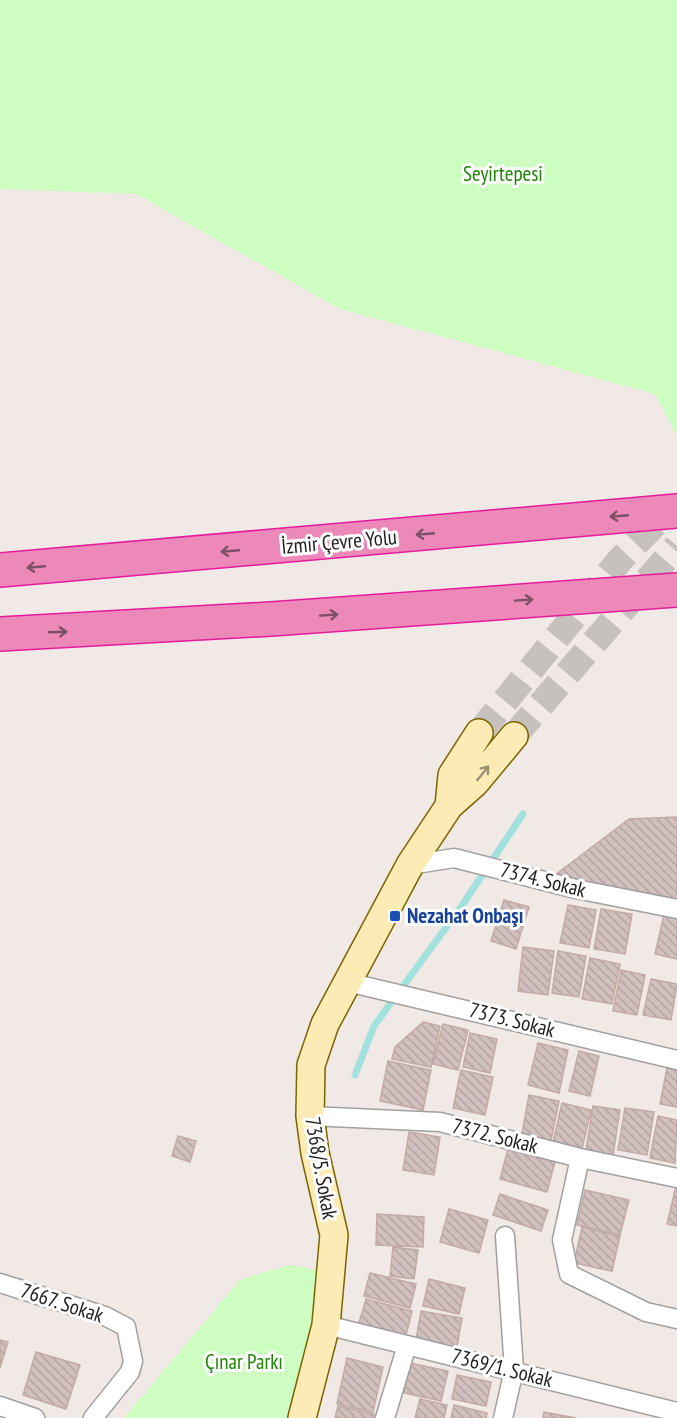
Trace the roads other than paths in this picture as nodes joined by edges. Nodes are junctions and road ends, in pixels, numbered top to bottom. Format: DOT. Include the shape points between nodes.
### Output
graph roads {
  1 [pos="677,511"];
  2 [pos="0,570"];
  3 [pos="677,590"];
  4 [pos="0,634"];
  5 [pos="478,733"];
  6 [pos="513,736"];
  7 [pos="449,806"];
  8 [pos="410,866"];
  9 [pos="677,909"];
  10 [pos="347,982"];
  11 [pos="677,1060"];
  12 [pos="310,1116"];
  13 [pos="580,1158"];
  14 [pos="677,1178"];
  15 [pos="505,1236"];
  16 [pos="0,1283"];
  17 [pos="677,1318"];
  18 [pos="326,1325"];
  19 [pos="407,1345"];
  20 [pos="514,1370"];
  21 [pos="0,1406"];
  22 [pos="677,1412"];
  23 [pos="35,1418"];
  24 [pos="93,1418"];
  25 [pos="302,1418"];
  26 [pos="385,1418"];
  27 [pos="503,1418"];
  1 -- 2 [label="highway, İzmir Çevre Yolu, one-way"];
  4 -- 3 [label="highway, one-way"];
  5 -- 7 [label="street, 7368/5. Sokak" via="452,775"];
  7 -- 6 [label="street, 7368/5. Sokak, one-way" via="475,783"];
  7 -- 8 [label="street, 7368/5. Sokak"];
  8 -- 9 [label="street, 7374. Sokak" via="454,858 576,889"];
  8 -- 10 [label="street, 7368/5. Sokak"];
  10 -- 11 [label="street, 7373. Sokak"];
  10 -- 12 [label="street, 7368/5. Sokak" via="325,1024 311,1065"];
  12 -- 13 [label="street, 7372. Sokak" via="440,1122"];
  12 -- 18 [label="street, 7368/5. Sokak" via="334,1235"];
  13 -- 14 [label="street, 7372. Sokak"];
  13 -- 17 [label="street" via="562,1240 570,1274 646,1312"];
  15 -- 20 [label="street"];
  16 -- 24 [label="street, 7667. Sokak" via="105,1316 126,1327 133,1361 130,1372"];
  18 -- 19 [label="street, 7369/1. Sokak"];
  18 -- 25 [label="street, 7368/5. Sokak"];
  19 -- 20 [label="street, 7369/1. Sokak"];
  19 -- 26 [label="street"];
  20 -- 22 [label="street, 7369/1. Sokak"];
  20 -- 27 [label="street"];
  21 -- 23 [label="street"];
}
